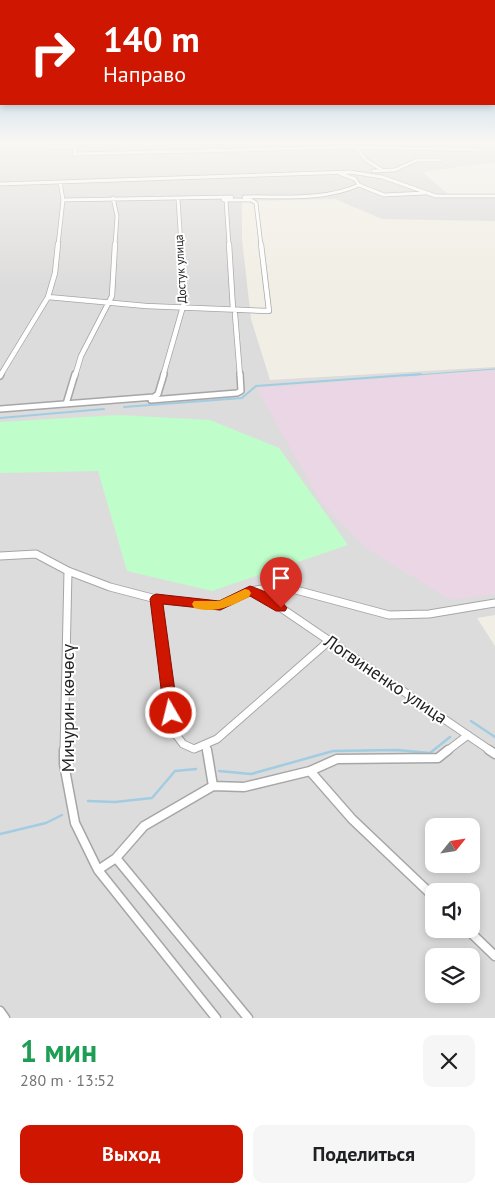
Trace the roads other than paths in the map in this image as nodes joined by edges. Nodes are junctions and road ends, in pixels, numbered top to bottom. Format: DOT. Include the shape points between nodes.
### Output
graph roads {
  1 [pos="61,191"];
  2 [pos="349,191"];
  3 [pos="373,191"];
  4 [pos="419,191"];
  5 [pos="425,193"];
  6 [pos="495,196"];
  7 [pos="178,199"];
  8 [pos="63,200"];
  9 [pos="114,200"];
  10 [pos="226,200"];
  11 [pos="48,297"];
  12 [pos="108,303"];
  13 [pos="183,307"];
  14 [pos="234,312"];
  15 [pos="0,376"];
  16 [pos="110,400"];
  17 [pos="66,404"];
  18 [pos="0,409"];
  19 [pos="0,556"];
  20 [pos="68,570"];
  21 [pos="250,590"];
  22 [pos="156,599"];
  23 [pos="495,603"];
  24 [pos="329,640"];
  25 [pos="468,736"];
  26 [pos="206,746"];
  27 [pos="495,754"];
  28 [pos="310,771"];
  29 [pos="213,786"];
  30 [pos="116,858"];
  31 [pos="98,870"];
  32 [pos="425,888"];
  33 [pos="476,938"];
  34 [pos="495,956"];
  35 [pos="0,1011"];
  36 [pos="5,1018"];
  37 [pos="216,1018"];
  38 [pos="248,1018"];
  1 -- 8 [label="street"];
  2 -- 9 [label="street"];
  3 -- 5 [label="street" via="384,195"];
  4 -- 5 [label="street"];
  5 -- 6 [label="street"];
  7 -- 9 [label="street"];
  7 -- 10 [label="street"];
  7 -- 13 [label="street, Достук улица"];
  8 -- 9 [label="street"];
  8 -- 11 [label="street" via="55,273"];
  9 -- 12 [label="street" via="114,272 112,296"];
  10 -- 14 [label="street"];
  10 -- 14 [label="street" via="256,202 269,311"];
  11 -- 12 [label="street"];
  11 -- 15 [label="street"];
  12 -- 13 [label="street"];
  12 -- 17 [label="street" via="80,356"];
  13 -- 14 [label="street"];
  13 -- 16 [label="street, Достук улица" via="158,394"];
  14 -- 16 [label="street" via="242,382 240,392 113,404"];
  16 -- 17 [label="street"];
  17 -- 18 [label="street"];
  19 -- 20 [label="street" via="36,554"];
  20 -- 22 [label="street" via="110,587"];
  20 -- 31 [label="street, Мичурин көчөсү" via="64,764 75,823"];
  21 -- 22 [label="street" via="220,606"];
  21 -- 23 [label="street" via="281,586 389,615 406,616 433,615"];
  21 -- 24 [label="street, Логвиненко улица"];
  22 -- 26 [label="street" via="174,732 189,747"];
  24 -- 25 [label="street, Логвиненко улица"];
  24 -- 26 [label="street"];
  25 -- 27 [label="street, Логвиненко улица"];
  25 -- 28 [label="street" via="438,758 337,759"];
  26 -- 29 [label="street"];
  28 -- 29 [label="street" via="244,787"];
  28 -- 32 [label="street" via="352,819"];
  29 -- 30 [label="street" via="144,826"];
  30 -- 31 [label="street"];
  30 -- 38 [label="street"];
  31 -- 37 [label="street, Мичурин көчөсү"];
  33 -- 34 [label="street"];
  35 -- 36 [label="street"];
}
